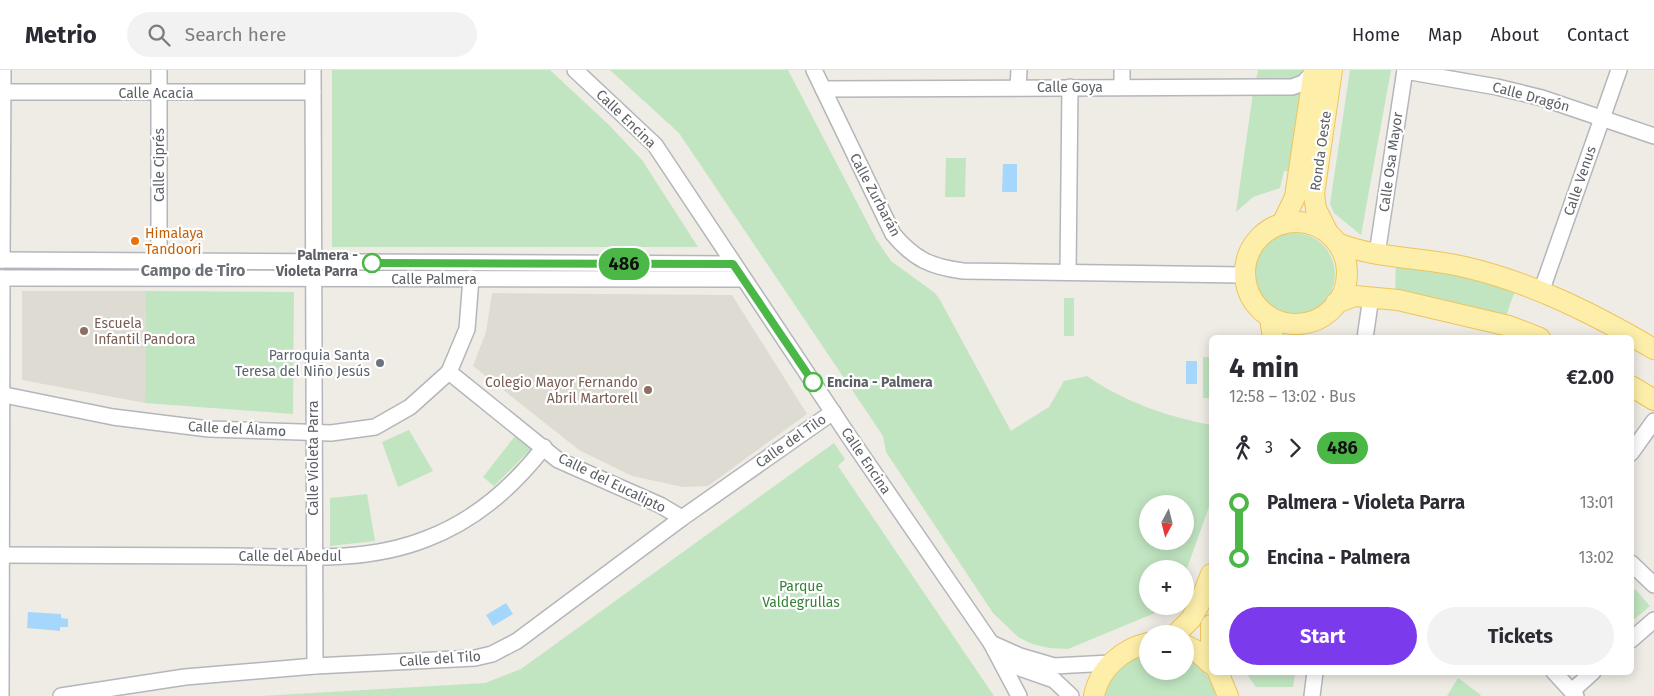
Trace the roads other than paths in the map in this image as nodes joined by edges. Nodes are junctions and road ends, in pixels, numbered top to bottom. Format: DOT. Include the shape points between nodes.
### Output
graph roads {
  1 [pos="3,70"];
  2 [pos="159,70"];
  3 [pos="313,70"];
  4 [pos="575,70"];
  5 [pos="814,70"];
  6 [pos="1019,70"];
  7 [pos="1122,70"];
  8 [pos="1405,70"];
  9 [pos="1619,70"];
  10 [pos="1320,71"];
  11 [pos="1018,87"];
  12 [pos="1070,87"];
  13 [pos="1122,87"];
  14 [pos="823,89"];
  15 [pos="2,92"];
  16 [pos="313,92"];
  17 [pos="159,93"];
  18 [pos="1602,116"];
  19 [pos="1654,136"];
  20 [pos="1282,224"];
  21 [pos="1332,237"];
  22 [pos="1377,254"];
  23 [pos="2,260"];
  24 [pos="159,260"];
  25 [pos="314,262"];
  26 [pos="733,264"];
  27 [pos="1068,272"];
  28 [pos="1244,275"];
  29 [pos="3,277"];
  30 [pos="471,278"];
  31 [pos="743,279"];
  32 [pos="314,280"];
  33 [pos="1541,292"];
  34 [pos="1371,297"];
  35 [pos="1336,303"];
  36 [pos="1270,318"];
  37 [pos="1302,331"];
  38 [pos="1272,335"];
  39 [pos="1365,335"];
  40 [pos="1532,335"];
  41 [pos="1630,335"];
  42 [pos="1634,337"];
  43 [pos="1654,349"];
  44 [pos="449,372"];
  45 [pos="1634,388"];
  46 [pos="1,394"];
  47 [pos="1654,400"];
  48 [pos="833,412"];
  49 [pos="1654,421"];
  50 [pos="313,433"];
  51 [pos="544,447"];
  52 [pos="1634,449"];
  53 [pos="682,518"];
  54 [pos="1,555"];
  55 [pos="314,557"];
  56 [pos="1634,566"];
  57 [pos="1209,579"];
  58 [pos="1654,585"];
  59 [pos="1654,620"];
  60 [pos="1185,625"];
  61 [pos="1634,637"];
  62 [pos="991,643"];
  63 [pos="1139,645"];
  64 [pos="1194,650"];
  65 [pos="1209,662"];
  66 [pos="1110,663"];
  67 [pos="315,666"];
  68 [pos="1219,675"];
  69 [pos="1316,675"];
  70 [pos="1557,675"];
  71 [pos="1590,675"];
  72 [pos="1574,693"];
  73 [pos="1,696"];
  74 [pos="61,696"];
  75 [pos="1019,696"];
  76 [pos="1071,696"];
  77 [pos="1094,696"];
  78 [pos="1228,696"];
  79 [pos="1312,696"];
  1 -- 15 [label="street"];
  2 -- 17 [label="street, Calle Ciprés"];
  3 -- 16 [label="street, Calle Violeta Parra"];
  4 -- 26 [label="street, Calle Encina" via="654,145"];
  5 -- 14 [label="street, Calle Zurbarán"];
  6 -- 11 [label="street"];
  7 -- 13 [label="street"];
  8 -- 18 [label="street, Calle Dragón" via="1497,87"];
  8 -- 22 [label="street, Calle Osa Mayor"];
  9 -- 18 [label="street, Calle Venus"];
  10 -- 13 [label="street, Calle Goya" via="1292,87"];
  10 -- 20 [label="main road, Ronda Oeste" via="1295,197"];
  10 -- 21 [label="main road, Ronda Oeste" via="1314,194 1316,210"];
  11 -- 12 [label="street, Calle Goya"];
  11 -- 14 [label="street, Calle Goya"];
  12 -- 13 [label="street, Calle Goya"];
  12 -- 27 [label="street"];
  14 -- 27 [label="street, Calle Zurbarán" via="893,234 906,250 940,268"];
  15 -- 17 [label="street, Calle Acacia"];
  15 -- 23 [label="street"];
  16 -- 17 [label="street, Calle Acacia"];
  16 -- 25 [label="street, Calle Violeta Parra"];
  17 -- 24 [label="street, Calle Ciprés"];
  18 -- 19 [label="street, Calle Dragón"];
  18 -- 33 [label="street, Calle Venus"];
  20 -- 21 [label="main road" via="1292,221 1310,223"];
  20 -- 28 [label="main road" via="1273,226 1258,238 1248,255"];
  21 -- 22 [label="main road" via="1354,250"];
  21 -- 35 [label="main road" via="1345,258 1347,276"];
  22 -- 33 [label="main road" via="1463,266"];
  23 -- 24 [label="street, Calle Palmera"];
  23 -- 29 [label="street" via="11,268 10,273"];
  24 -- 25 [label="street, Calle Palmera"];
  25 -- 26 [label="street, Calle Palmera"];
  25 -- 32 [label="street, Calle Violeta Parra"];
  26 -- 31 [label="street, Calle Encina"];
  27 -- 28 [label="street, Calle Zurbarán"];
  28 -- 36 [label="main road" via="1252,299"];
  29 -- 32 [label="street, Calle Palmera"];
  29 -- 46 [label="street"];
  30 -- 31 [label="street, Calle Palmera"];
  30 -- 32 [label="street, Calle Palmera"];
  30 -- 44 [label="street, Calle del Álamo" via="467,329"];
  31 -- 48 [label="street, Calle Encina"];
  32 -- 50 [label="street, Calle Violeta Parra"];
  33 -- 41 [label="main road" via="1599,317"];
  34 -- 35 [label="main road" via="1355,296"];
  34 -- 39 [label="street"];
  34 -- 40 [label="main road" via="1455,313"];
  35 -- 37 [label="main road"];
  36 -- 37 [label="main road"];
  36 -- 38 [label="main road"];
  42 -- 43 [label="main road"];
  44 -- 50 [label="street, Calle del Álamo" via="410,407 375,427 352,432"];
  44 -- 51 [label="street, Calle del Eucalipto"];
  45 -- 47 [label="main road"];
  46 -- 50 [label="street, Calle del Álamo" via="113,417 160,423 210,429"];
  46 -- 54 [label="street"];
  48 -- 53 [label="street, Calle del Tilo"];
  48 -- 62 [label="street, Calle Encina"];
  49 -- 52 [label="street"];
  50 -- 55 [label="street, Calle Violeta Parra"];
  51 -- 53 [label="street, Calle del Eucalipto" via="558,460"];
  51 -- 55 [label="street, Calle del Abedul" via="506,491 441,533 369,554"];
  53 -- 67 [label="street, Calle del Tilo" via="516,641 492,654 475,658"];
  54 -- 55 [label="street, Calle del Abedul"];
  54 -- 73 [label="street"];
  55 -- 67 [label="street, Calle Violeta Parra"];
  56 -- 58 [label="street"];
  57 -- 60 [label="main road" via="1198,607"];
  59 -- 61 [label="street"];
  62 -- 66 [label="street" via="1054,666"];
  62 -- 75 [label="street, Calle Encina"];
  62 -- 76 [label="street" via="1014,666 1054,680"];
  63 -- 66 [label="main road"];
  64 -- 65 [label="main road"];
  66 -- 77 [label="main road"];
  67 -- 74 [label="street, Calle del Tilo" via="186,677"];
  68 -- 78 [label="main road"];
  69 -- 79 [label="street"];
  70 -- 72 [label="street"];
  71 -- 72 [label="street"];
}
